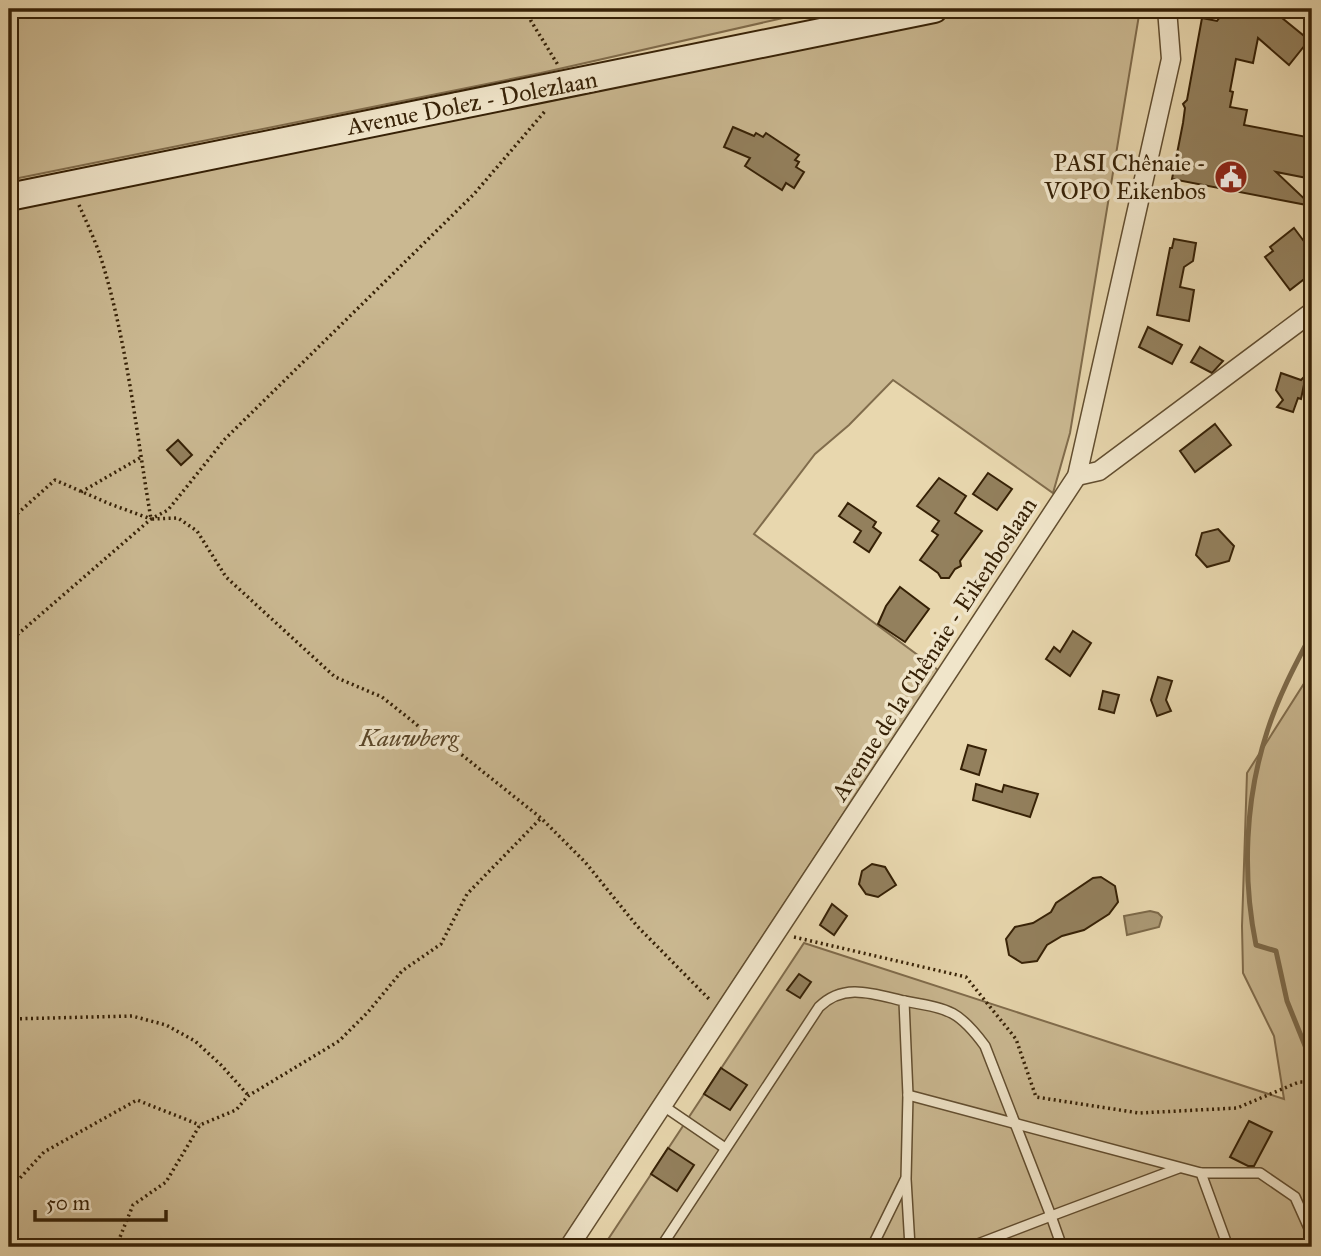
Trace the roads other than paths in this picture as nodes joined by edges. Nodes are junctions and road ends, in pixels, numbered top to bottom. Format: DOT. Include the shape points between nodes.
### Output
graph roads {
  1 [pos="934,9"];
  2 [pos="1167,9"];
  3 [pos="9,197"];
  4 [pos="1312,312"];
  5 [pos="1077,476"];
  6 [pos="904,1001"];
  7 [pos="908,1095"];
  8 [pos="662,1105"];
  9 [pos="1015,1123"];
  10 [pos="726,1148"];
  11 [pos="1179,1168"];
  12 [pos="1200,1173"];
  13 [pos="906,1179"];
  14 [pos="1051,1216"];
  15 [pos="1312,1235"];
  16 [pos="569,1247"];
  17 [pos="661,1247"];
  18 [pos="872,1247"];
  19 [pos="910,1247"];
  20 [pos="970,1247"];
  21 [pos="1062,1247"];
  22 [pos="1228,1247"];
  1 -- 3 [label="street, Avenue Dolez - Dolezlaan"];
  2 -- 5 [label="street, Avenue de la Chênaie - Eikenboslaan" via="1171,60"];
  4 -- 5 [label="street" via="1099,471"];
  5 -- 8 [label="street, Avenue de la Chênaie - Eikenboslaan"];
  6 -- 7 [label="lane"];
  6 -- 9 [label="lane" via="954,1013 971,1026 985,1046"];
  6 -- 10 [label="lane" via="852,990 827,999"];
  7 -- 9 [label="lane"];
  7 -- 13 [label="lane"];
  8 -- 10 [label="lane"];
  8 -- 16 [label="street, Avenue de la Chênaie - Eikenboslaan"];
  9 -- 11 [label="lane"];
  9 -- 14 [label="lane"];
  10 -- 17 [label="lane"];
  11 -- 12 [label="lane"];
  11 -- 14 [label="lane"];
  12 -- 15 [label="lane" via="1260,1173 1295,1197"];
  12 -- 22 [label="lane"];
  13 -- 18 [label="lane"];
  13 -- 19 [label="lane"];
  14 -- 20 [label="lane"];
  14 -- 21 [label="lane"];
}
